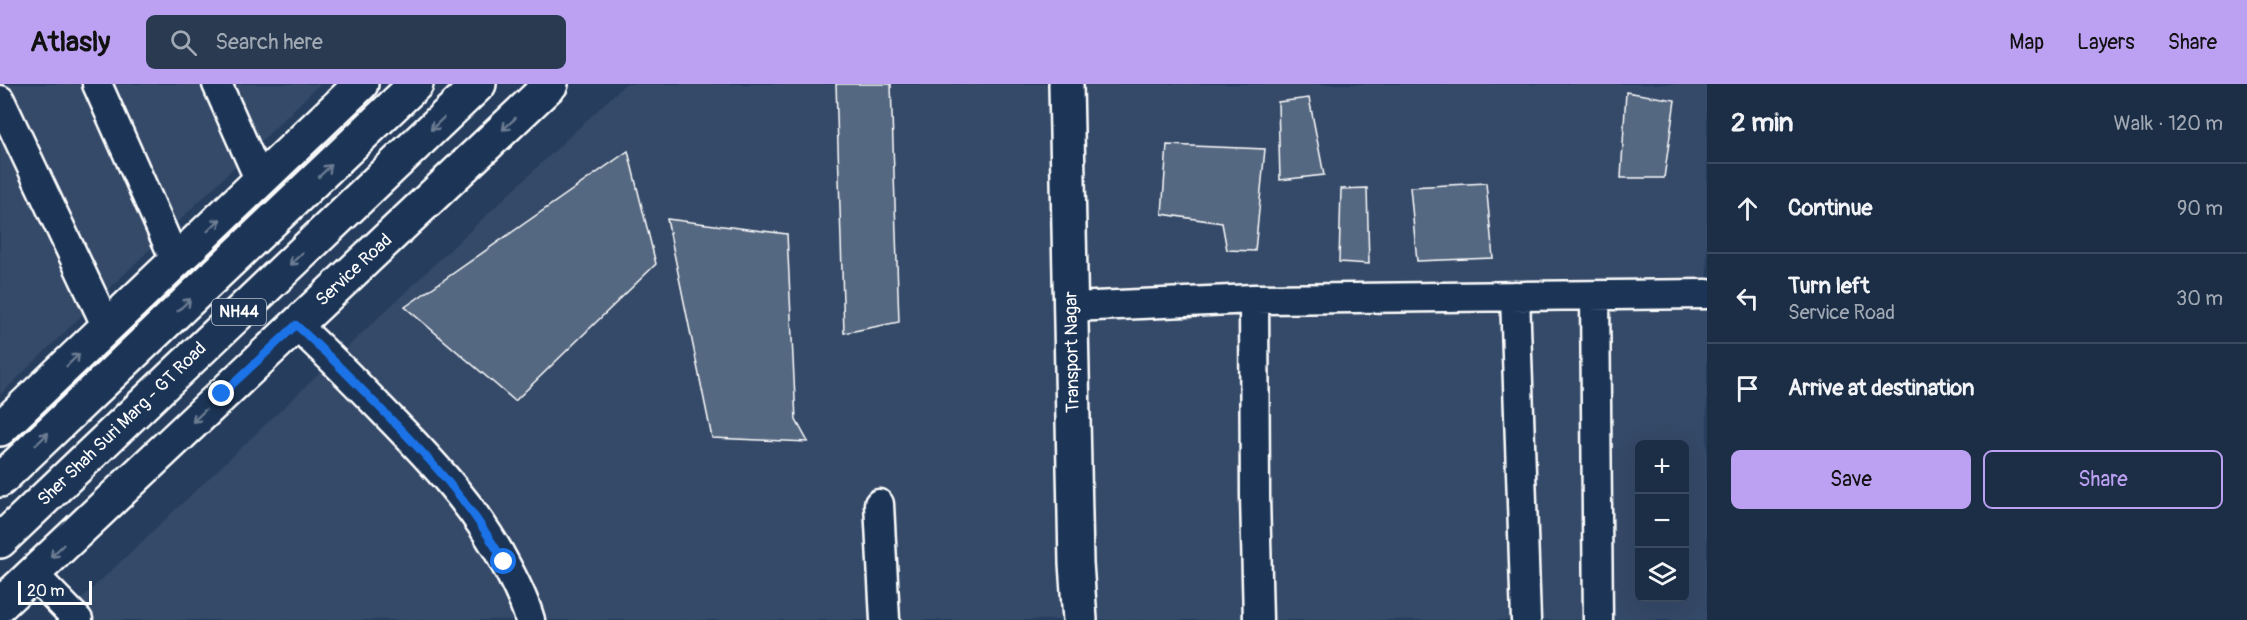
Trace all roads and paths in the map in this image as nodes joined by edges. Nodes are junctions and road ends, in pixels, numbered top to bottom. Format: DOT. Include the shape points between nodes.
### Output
graph roads {
  1 [pos="97,84"];
  2 [pos="217,84"];
  3 [pos="361,84"];
  4 [pos="416,84"];
  5 [pos="479,84"];
  6 [pos="551,84"];
  7 [pos="1066,84"];
  8 [pos="0,100"];
  9 [pos="260,181"];
  10 [pos="176,262"];
  11 [pos="1707,294"];
  12 [pos="1515,296"];
  13 [pos="1595,296"];
  14 [pos="1254,299"];
  15 [pos="1072,307"];
  16 [pos="296,325"];
  17 [pos="107,327"];
  18 [pos="0,429"];
  19 [pos="0,480"];
  20 [pos="879,504"];
  21 [pos="0,541"];
  22 [pos="33,574"];
  23 [pos="0,605"];
  24 [pos="78,620"];
  25 [pos="530,620"];
  26 [pos="885,620"];
  27 [pos="1080,620"];
  28 [pos="1258,620"];
  29 [pos="1526,620"];
  30 [pos="1598,620"];
  1 -- 10 [label="street"];
  2 -- 9 [label="street"];
  3 -- 9 [label="main road"];
  19 -- 4 [label="main road, NH44, one-way"];
  5 -- 21 [label="main road, Sher Shah Suri Marg - GT Road / NH44, one-way"];
  6 -- 16 [label="main road, Service Road, one-way"];
  7 -- 15 [label="main road, Transport Nagar"];
  8 -- 17 [label="street"];
  10 -- 9 [label="main road, one-way"];
  10 -- 17 [label="main road"];
  11 -- 13 [label="street"];
  12 -- 13 [label="street"];
  12 -- 14 [label="street"];
  12 -- 29 [label="street"];
  13 -- 30 [label="street"];
  14 -- 15 [label="street"];
  14 -- 28 [label="street"];
  15 -- 27 [label="main road, Transport Nagar"];
  16 -- 22 [label="main road, Service Road, one-way"];
  16 -- 25 [label="street" via="461,495 504,562"];
  18 -- 17 [label="main road, one-way"];
  20 -- 26 [label="street"];
  22 -- 23 [label="main road, Service Road"];
  22 -- 24 [label="street"];
}
